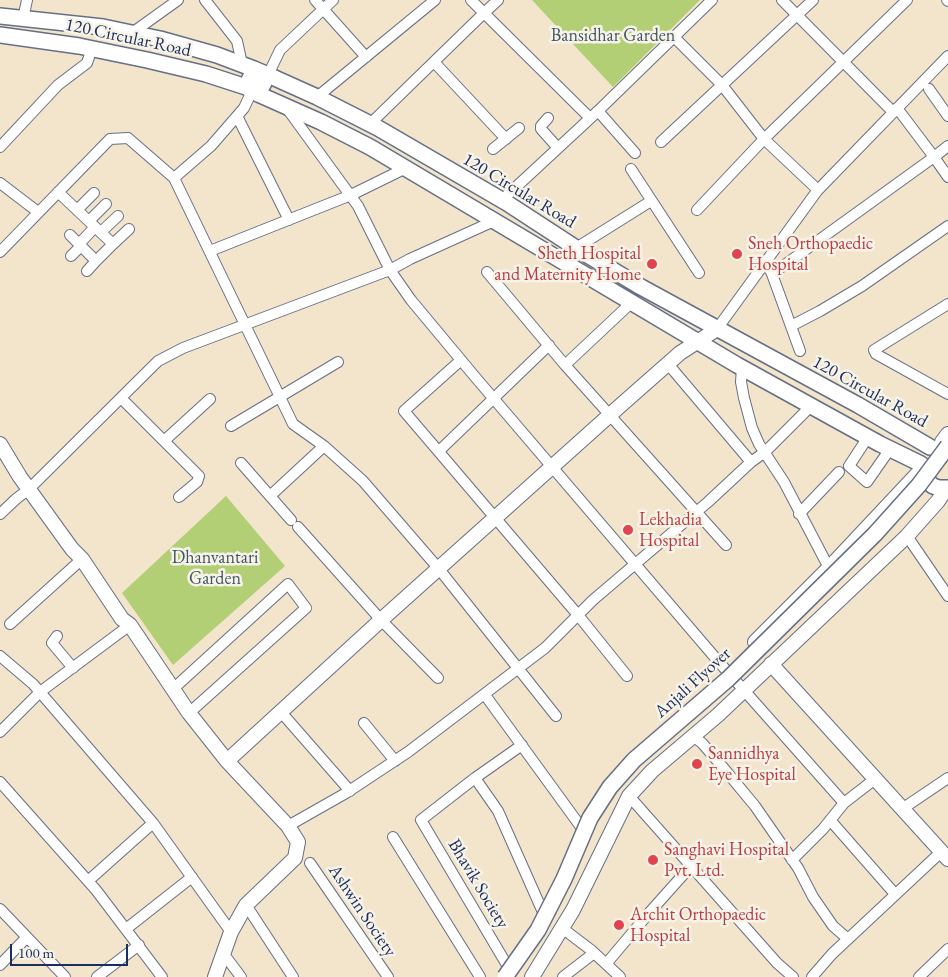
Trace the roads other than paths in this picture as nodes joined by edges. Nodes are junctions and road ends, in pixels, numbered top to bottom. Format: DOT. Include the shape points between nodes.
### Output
graph roads {
  1 [pos="27,0"];
  2 [pos="178,0"];
  3 [pos="205,0"];
  4 [pos="315,0"];
  5 [pos="333,0"];
  6 [pos="471,0"];
  7 [pos="498,0"];
  8 [pos="712,0"];
  9 [pos="782,0"];
  10 [pos="813,0"];
  11 [pos="907,0"];
  12 [pos="430,1"];
  13 [pos="324,9"];
  14 [pos="484,13"];
  15 [pos="797,15"];
  16 [pos="0,16"];
  17 [pos="23,19"];
  18 [pos="132,33"];
  19 [pos="0,35"];
  20 [pos="674,37"];
  21 [pos="92,48"];
  22 [pos="948,56"];
  23 [pos="366,57"];
  24 [pos="434,62"];
  25 [pos="843,62"];
  26 [pos="255,69"];
  27 [pos="722,85"];
  28 [pos="929,89"];
  29 [pos="252,91"];
  30 [pos="317,97"];
  31 [pos="284,105"];
  32 [pos="895,110"];
  33 [pos="594,114"];
  34 [pos="237,116"];
  35 [pos="948,116"];
  36 [pos="548,118"];
  37 [pos="370,124"];
  38 [pos="519,128"];
  39 [pos="506,139"];
  40 [pos="764,139"];
  41 [pos="661,142"];
  42 [pos="948,146"];
  43 [pos="0,147"];
  44 [pos="558,148"];
  45 [pos="494,149"];
  46 [pos="635,153"];
  47 [pos="934,157"];
  48 [pos="406,168"];
  49 [pos="631,169"];
  50 [pos="948,177"];
  51 [pos="174,178"];
  52 [pos="0,183"];
  53 [pos="818,190"];
  54 [pos="58,192"];
  55 [pos="94,193"];
  56 [pos="351,196"];
  57 [pos="502,200"];
  58 [pos="650,201"];
  59 [pos="106,204"];
  60 [pos="77,210"];
  61 [pos="697,210"];
  62 [pos="38,212"];
  63 [pos="118,216"];
  64 [pos="289,220"];
  65 [pos="494,221"];
  66 [pos="948,226"];
  67 [pos="95,227"];
  68 [pos="129,229"];
  69 [pos="70,235"];
  70 [pos="113,244"];
  71 [pos="80,245"];
  72 [pos="576,248"];
  73 [pos="210,251"];
  74 [pos="0,252"];
  75 [pos="71,256"];
  76 [pos="96,260"];
  77 [pos="766,261"];
  78 [pos="390,270"];
  79 [pos="87,271"];
  80 [pos="487,272"];
  81 [pos="699,273"];
  82 [pos="772,274"];
  83 [pos="631,303"];
  84 [pos="948,304"];
  85 [pos="245,324"];
  86 [pos="791,326"];
  87 [pos="717,329"];
  88 [pos="698,342"];
  89 [pos="548,345"];
  90 [pos="800,351"];
  91 [pos="461,360"];
  92 [pos="338,362"];
  93 [pos="668,364"];
  94 [pos="565,365"];
  95 [pos="742,368"];
  96 [pos="948,394"];
  97 [pos="280,396"];
  98 [pos="121,398"];
  99 [pos="210,399"];
  100 [pos="494,399"];
  101 [pos="811,406"];
  102 [pos="611,414"];
  103 [pos="231,426"];
  104 [pos="868,437"];
  105 [pos="164,441"];
  106 [pos="943,443"];
  107 [pos="0,444"];
  108 [pos="324,446"];
  109 [pos="890,450"];
  110 [pos="439,451"];
  111 [pos="765,452"];
  112 [pos="751,462"];
  113 [pos="948,462"];
  114 [pos="241,463"];
  115 [pos="552,467"];
  116 [pos="921,467"];
  117 [pos="839,472"];
  118 [pos="29,489"];
  119 [pos="947,489"];
  120 [pos="270,496"];
  121 [pos="179,497"];
  122 [pos="696,512"];
  123 [pos="0,514"];
  124 [pos="800,514"];
  125 [pos="496,518"];
  126 [pos="907,536"];
  127 [pos="726,545"];
  128 [pos="82,559"];
  129 [pos="636,564"];
  130 [pos="829,568"];
  131 [pos="439,569"];
  132 [pos="948,596"];
  133 [pos="578,615"];
  134 [pos="381,620"];
  135 [pos="10,624"];
  136 [pos="130,625"];
  137 [pos="57,636"];
  138 [pos="0,656"];
  139 [pos="771,664"];
  140 [pos="73,668"];
  141 [pos="518,669"];
  142 [pos="726,670"];
  143 [pos="627,676"];
  144 [pos="438,678"];
  145 [pos="173,689"];
  146 [pos="744,690"];
  147 [pos="40,692"];
  148 [pos="485,695"];
  149 [pos="281,712"];
  150 [pos="189,713"];
  151 [pos="556,716"];
  152 [pos="364,723"];
  153 [pos="0,732"];
  154 [pos="693,736"];
  155 [pos="522,745"];
  156 [pos="227,761"];
  157 [pos="395,761"];
  158 [pos="475,778"];
  159 [pos="948,778"];
  160 [pos="875,779"];
  161 [pos="0,782"];
  162 [pos="350,791"];
  163 [pos="630,796"];
  164 [pos="844,804"];
  165 [pos="902,809"];
  166 [pos="830,820"];
  167 [pos="153,823"];
  168 [pos="288,826"];
  169 [pos="581,827"];
  170 [pos="393,837"];
  171 [pos="944,856"];
  172 [pos="792,860"];
  173 [pos="310,863"];
  174 [pos="691,866"];
  175 [pos="192,877"];
  176 [pos="88,881"];
  177 [pos="895,894"];
  178 [pos="246,905"];
  179 [pos="0,909"];
  180 [pos="542,910"];
  181 [pos="562,928"];
  182 [pos="126,929"];
  183 [pos="231,932"];
  184 [pos="27,937"];
  185 [pos="848,939"];
  186 [pos="139,945"];
  187 [pos="948,949"];
  188 [pos="223,953"];
  189 [pos="594,953"];
  190 [pos="606,964"];
  191 [pos="0,965"];
  192 [pos="506,971"];
  193 [pos="65,977"];
  194 [pos="97,977"];
  195 [pos="162,977"];
  196 [pos="216,977"];
  197 [pos="240,977"];
  198 [pos="294,977"];
  199 [pos="388,977"];
  200 [pos="480,977"];
  201 [pos="499,977"];
  202 [pos="517,977"];
  203 [pos="532,977"];
  204 [pos="563,977"];
  205 [pos="620,977"];
  206 [pos="792,977"];
  207 [pos="812,977"];
  208 [pos="919,977"];
  1 -- 17 [label="street"];
  2 -- 18 [label="street"];
  3 -- 26 [label="street"];
  4 -- 13 [label="street"];
  5 -- 13 [label="street"];
  6 -- 14 [label="street"];
  7 -- 14 [label="street"];
  8 -- 20 [label="street"];
  9 -- 15 [label="street"];
  10 -- 15 [label="street"];
  11 -- 25 [label="street"];
  12 -- 23 [label="street"];
  13 -- 23 [label="street"];
  13 -- 26 [label="street"];
  14 -- 24 [label="street"];
  14 -- 33 [label="street"];
  15 -- 25 [label="street"];
  15 -- 27 [label="street"];
  16 -- 17 [label="main road, 120 Circular Road"];
  17 -- 18 [label="main road, 120 Circular Road"];
  18 -- 26 [label="main road, 120 Circular Road"];
  19 -- 21 [label="main road, 120 Circular Road"];
  20 -- 27 [label="street"];
  20 -- 33 [label="street"];
  21 -- 29 [label="main road, 120 Circular Road" via="206,74"];
  21 -- 43 [label="street" via="88,63 58,85"];
  22 -- 32 [label="street"];
  23 -- 30 [label="street"];
  24 -- 37 [label="street"];
  24 -- 39 [label="street"];
  25 -- 32 [label="street"];
  25 -- 40 [label="street"];
  26 -- 29 [label="main road"];
  26 -- 30 [label="main road, 120 Circular Road"];
  27 -- 40 [label="street"];
  27 -- 41 [label="street"];
  28 -- 35 [label="street"];
  29 -- 31 [label="main road, 120 Circular Road"];
  29 -- 34 [label="street"];
  30 -- 37 [label="main road, 120 Circular Road"];
  31 -- 48 [label="main road, 120 Circular Road"];
  31 -- 56 [label="street"];
  32 -- 47 [label="street"];
  32 -- 53 [label="street"];
  33 -- 44 [label="street"];
  33 -- 46 [label="street"];
  34 -- 51 [label="street" via="211,146"];
  34 -- 64 [label="street"];
  36 -- 44 [label="street" via="541,129"];
  37 -- 57 [label="main road, 120 Circular Road"];
  38 -- 39 [label="street"];
  39 -- 45 [label="street"];
  40 -- 53 [label="street"];
  40 -- 61 [label="street"];
  42 -- 47 [label="street"];
  44 -- 57 [label="street"];
  47 -- 50 [label="street"];
  47 -- 82 [label="street"];
  48 -- 56 [label="street"];
  48 -- 65 [label="main road, 120 Circular Road"];
  49 -- 58 [label="street"];
  51 -- 54 [label="street" via="128,138 110,139"];
  51 -- 73 [label="street"];
  52 -- 62 [label="street"];
  53 -- 77 [label="street"];
  54 -- 60 [label="street"];
  54 -- 62 [label="street"];
  55 -- 60 [label="street"];
  56 -- 64 [label="street"];
  56 -- 78 [label="street"];
  57 -- 72 [label="main road, 120 Circular Road"];
  58 -- 72 [label="street"];
  58 -- 81 [label="street"];
  59 -- 67 [label="street"];
  60 -- 67 [label="street"];
  62 -- 74 [label="street"];
  63 -- 67 [label="street"];
  64 -- 73 [label="street"];
  65 -- 78 [label="street"];
  65 -- 83 [label="main road, 120 Circular Road"];
  66 -- 86 [label="street" via="862,286"];
  67 -- 70 [label="street"];
  67 -- 71 [label="street"];
  68 -- 70 [label="street"];
  69 -- 71 [label="street"];
  70 -- 76 [label="street"];
  71 -- 75 [label="street"];
  71 -- 76 [label="street"];
  72 -- 87 [label="main road, 120 Circular Road"];
  73 -- 85 [label="street"];
  76 -- 79 [label="street"];
  77 -- 82 [label="street"];
  77 -- 87 [label="street"];
  78 -- 85 [label="street"];
  78 -- 91 [label="street"];
  80 -- 89 [label="street"];
  82 -- 86 [label="street"];
  83 -- 88 [label="main road, 120 Circular Road"];
  83 -- 94 [label="street"];
  84 -- 96 [label="street" via="874,350"];
  85 -- 97 [label="street"];
  85 -- 98 [label="street" via="158,361"];
  86 -- 90 [label="street"];
  87 -- 88 [label="street"];
  87 -- 106 [label="main road, 120 Circular Road" via="858,405"];
  88 -- 93 [label="street"];
  88 -- 95 [label="main road, 120 Circular Road"];
  89 -- 94 [label="street"];
  89 -- 100 [label="street"];
  91 -- 100 [label="street"];
  91 -- 110 [label="street" via="404,412"];
  92 -- 97 [label="street"];
  93 -- 102 [label="street"];
  93 -- 112 [label="street"];
  94 -- 102 [label="street"];
  95 -- 101 [label="main road, 120 Circular Road"];
  95 -- 111 [label="street" via="741,382 752,428"];
  97 -- 103 [label="street"];
  97 -- 108 [label="street" via="293,424"];
  98 -- 105 [label="street"];
  98 -- 118 [label="street"];
  99 -- 105 [label="street"];
  100 -- 110 [label="street"];
  100 -- 115 [label="street"];
  101 -- 104 [label="main road, 120 Circular Road"];
  101 -- 111 [label="street"];
  102 -- 115 [label="street"];
  102 -- 122 [label="street"];
  104 -- 109 [label="main road, 120 Circular Road"];
  104 -- 109 [label="street" via="848,466 867,482"];
  105 -- 121 [label="street" via="199,476"];
  106 -- 116 [label="main road" via="922,457"];
  106 -- 192 [label="main road, Anjali Flyover, bridge" via="918,485 875,534 728,679 634,760 610,788 590,818 538,930"];
  107 -- 118 [label="street"];
  108 -- 120 [label="street"];
  108 -- 131 [label="street" via="363,481"];
  109 -- 116 [label="main road, 120 Circular Road"];
  110 -- 125 [label="street"];
  111 -- 112 [label="street"];
  111 -- 124 [label="street"];
  112 -- 122 [label="street"];
  113 -- 202 [label="main road, Anjali Flyover" via="908,512 855,568 757,664 640,767 617,793 599,822 546,935"];
  114 -- 120 [label="street"];
  115 -- 125 [label="street"];
  115 -- 129 [label="street"];
  116 -- 119 [label="main road" via="923,476 933,486"];
  116 -- 130 [label="street"];
  117 -- 124 [label="street"];
  118 -- 123 [label="street"];
  118 -- 128 [label="street"];
  119 -- 126 [label="street"];
  120 -- 134 [label="street"];
  122 -- 127 [label="street"];
  122 -- 129 [label="street"];
  124 -- 130 [label="street"];
  125 -- 131 [label="street"];
  125 -- 133 [label="street"];
  126 -- 132 [label="street"];
  126 -- 139 [label="street"];
  128 -- 135 [label="street"];
  128 -- 136 [label="street" via="122,619"];
  129 -- 133 [label="street"];
  129 -- 142 [label="street"];
  130 -- 142 [label="street"];
  131 -- 134 [label="street"];
  131 -- 141 [label="street"];
  133 -- 141 [label="street"];
  133 -- 143 [label="street"];
  134 -- 144 [label="street"];
  134 -- 149 [label="street"];
  136 -- 140 [label="street"];
  136 -- 145 [label="street"];
  137 -- 140 [label="street" via="52,643"];
  138 -- 147 [label="street"];
  139 -- 146 [label="street"];
  139 -- 160 [label="street"];
  140 -- 147 [label="street"];
  141 -- 148 [label="street"];
  141 -- 151 [label="street"];
  142 -- 146 [label="street"];
  142 -- 169 [label="street" via="623,762"];
  145 -- 150 [label="street"];
  145 -- 150 [label="street" via="288,584 306,608"];
  146 -- 154 [label="street"];
  146 -- 164 [label="street"];
  147 -- 153 [label="street"];
  147 -- 167 [label="street"];
  148 -- 155 [label="street"];
  148 -- 157 [label="street"];
  149 -- 156 [label="street"];
  149 -- 162 [label="street"];
  150 -- 156 [label="street"];
  152 -- 157 [label="street"];
  154 -- 163 [label="street" via="652,771"];
  154 -- 172 [label="street" via="755,806"];
  155 -- 158 [label="street"];
  155 -- 169 [label="street"];
  156 -- 168 [label="street"];
  157 -- 162 [label="street"];
  158 -- 180 [label="street" via="498,811"];
  158 -- 192 [label="street, Bhavik Society" via="421,820"];
  159 -- 165 [label="street"];
  160 -- 164 [label="street"];
  160 -- 165 [label="street"];
  161 -- 176 [label="street"];
  162 -- 168 [label="street"];
  163 -- 174 [label="street"];
  163 -- 181 [label="street"];
  164 -- 166 [label="street"];
  165 -- 171 [label="street"];
  166 -- 172 [label="street"];
  166 -- 177 [label="street"];
  167 -- 175 [label="street"];
  167 -- 176 [label="street"];
  168 -- 178 [label="street" via="298,842 295,858"];
  169 -- 180 [label="street"];
  170 -- 200 [label="street"];
  171 -- 177 [label="street"];
  172 -- 185 [label="street" via="833,926"];
  173 -- 199 [label="street, Ashwin Society"];
  174 -- 190 [label="street"];
  174 -- 206 [label="street"];
  175 -- 182 [label="street"];
  175 -- 183 [label="street"];
  176 -- 182 [label="street"];
  177 -- 185 [label="street"];
  178 -- 183 [label="street"];
  178 -- 198 [label="street"];
  179 -- 184 [label="street"];
  180 -- 181 [label="street"];
  180 -- 192 [label="street"];
  181 -- 189 [label="street"];
  181 -- 203 [label="street"];
  182 -- 186 [label="street"];
  183 -- 188 [label="street"];
  184 -- 191 [label="street"];
  184 -- 193 [label="street"];
  185 -- 207 [label="street"];
  186 -- 194 [label="street"];
  186 -- 195 [label="street"];
  187 -- 208 [label="street"];
  188 -- 196 [label="street"];
  188 -- 197 [label="street"];
  189 -- 190 [label="street"];
  189 -- 204 [label="street"];
  190 -- 205 [label="street"];
  192 -- 201 [label="street"];
}
